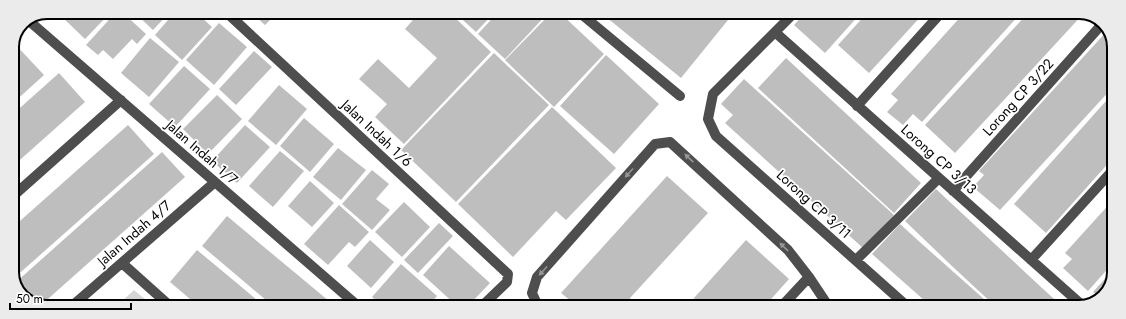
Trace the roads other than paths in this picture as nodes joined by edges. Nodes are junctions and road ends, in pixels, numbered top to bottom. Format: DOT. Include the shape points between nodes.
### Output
graph roads {
  1 [pos="234,19"];
  2 [pos="587,19"];
  3 [pos="789,19"];
  4 [pos="936,19"];
  5 [pos="32,23"];
  6 [pos="1099,28"];
  7 [pos="776,33"];
  8 [pos="680,96"];
  9 [pos="121,100"];
  10 [pos="857,106"];
  11 [pos="1107,177"];
  12 [pos="939,178"];
  13 [pos="215,182"];
  14 [pos="19,191"];
  15 [pos="953,191"];
  16 [pos="856,260"];
  17 [pos="1032,260"];
  18 [pos="122,263"];
  19 [pos="809,277"];
  20 [pos="79,300"];
  21 [pos="163,300"];
  22 [pos="351,300"];
  23 [pos="488,300"];
  24 [pos="535,300"];
  25 [pos="788,300"];
  26 [pos="824,300"];
  27 [pos="900,300"];
  28 [pos="1076,300"];
  1 -- 23 [label="street, Jalan Indah 1/6" via="508,274 507,282"];
  2 -- 8 [label="street"];
  3 -- 7 [label="street"];
  4 -- 10 [label="street"];
  5 -- 9 [label="street, Jalan Indah 1/7"];
  6 -- 15 [label="street, Lorong CP 3/22"];
  7 -- 10 [label="street, Lorong CP 3/13"];
  7 -- 16 [label="street, Lorong CP 3/11" via="713,94 708,119 716,136"];
  9 -- 13 [label="street, Jalan Indah 1/7"];
  9 -- 14 [label="street"];
  10 -- 12 [label="street, Lorong CP 3/13"];
  11 -- 17 [label="street"];
  12 -- 15 [label="street, Lorong CP 3/13"];
  12 -- 16 [label="street"];
  13 -- 18 [label="street, Jalan Indah 4/7"];
  13 -- 22 [label="street, Jalan Indah 1/7"];
  15 -- 17 [label="street, Lorong CP 3/13"];
  16 -- 27 [label="street, Lorong CP 3/11"];
  17 -- 28 [label="street, Lorong CP 3/13"];
  18 -- 20 [label="street, Jalan Indah 4/7"];
  18 -- 21 [label="street"];
  19 -- 24 [label="street, one-way" via="788,250 670,142 655,144 537,277 532,293"];
  19 -- 25 [label="street"];
  19 -- 26 [label="street"];
}
